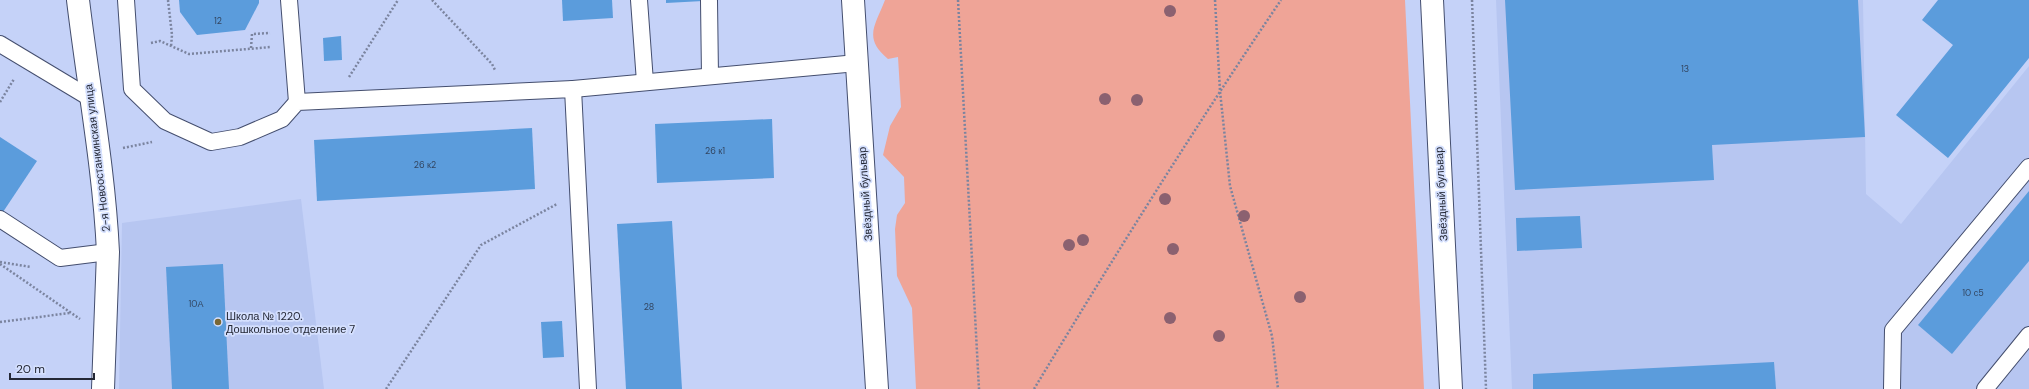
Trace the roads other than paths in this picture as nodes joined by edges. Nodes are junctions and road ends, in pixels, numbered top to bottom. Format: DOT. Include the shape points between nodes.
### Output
graph roads {
  1 [pos="78,0"];
  2 [pos="126,0"];
  3 [pos="289,0"];
  4 [pos="638,0"];
  5 [pos="852,0"];
  6 [pos="1432,0"];
  7 [pos="709,1"];
  8 [pos="0,44"];
  9 [pos="857,63"];
  10 [pos="710,76"];
  11 [pos="645,82"];
  12 [pos="573,89"];
  13 [pos="90,98"];
  14 [pos="297,102"];
  15 [pos="2029,167"];
  16 [pos="0,219"];
  17 [pos="108,252"];
  18 [pos="2029,335"];
  19 [pos="103,389"];
  20 [pos="588,389"];
  21 [pos="877,389"];
  22 [pos="1451,389"];
  23 [pos="1892,389"];
  24 [pos="1985,389"];
  1 -- 13 [label="street, 2-я Новоостанкинская улица"];
  2 -- 14 [label="lane" via="132,89 165,121 211,142 240,137 282,119"];
  3 -- 14 [label="lane"];
  4 -- 11 [label="lane"];
  5 -- 9 [label="street, Звёздный бульвар"];
  6 -- 22 [label="street, Звёздный бульвар"];
  7 -- 10 [label="lane"];
  8 -- 13 [label="lane"];
  9 -- 10 [label="lane"];
  9 -- 21 [label="street, Звёздный бульвар"];
  10 -- 11 [label="lane"];
  11 -- 12 [label="lane"];
  12 -- 14 [label="lane"];
  12 -- 20 [label="lane"];
  13 -- 17 [label="street, 2-я Новоостанкинская улица" via="99,155"];
  15 -- 23 [label="lane" via="1893,330"];
  16 -- 17 [label="lane" via="60,258"];
  17 -- 19 [label="street, 2-я Новоостанкинская улица"];
  18 -- 24 [label="lane"];
}
